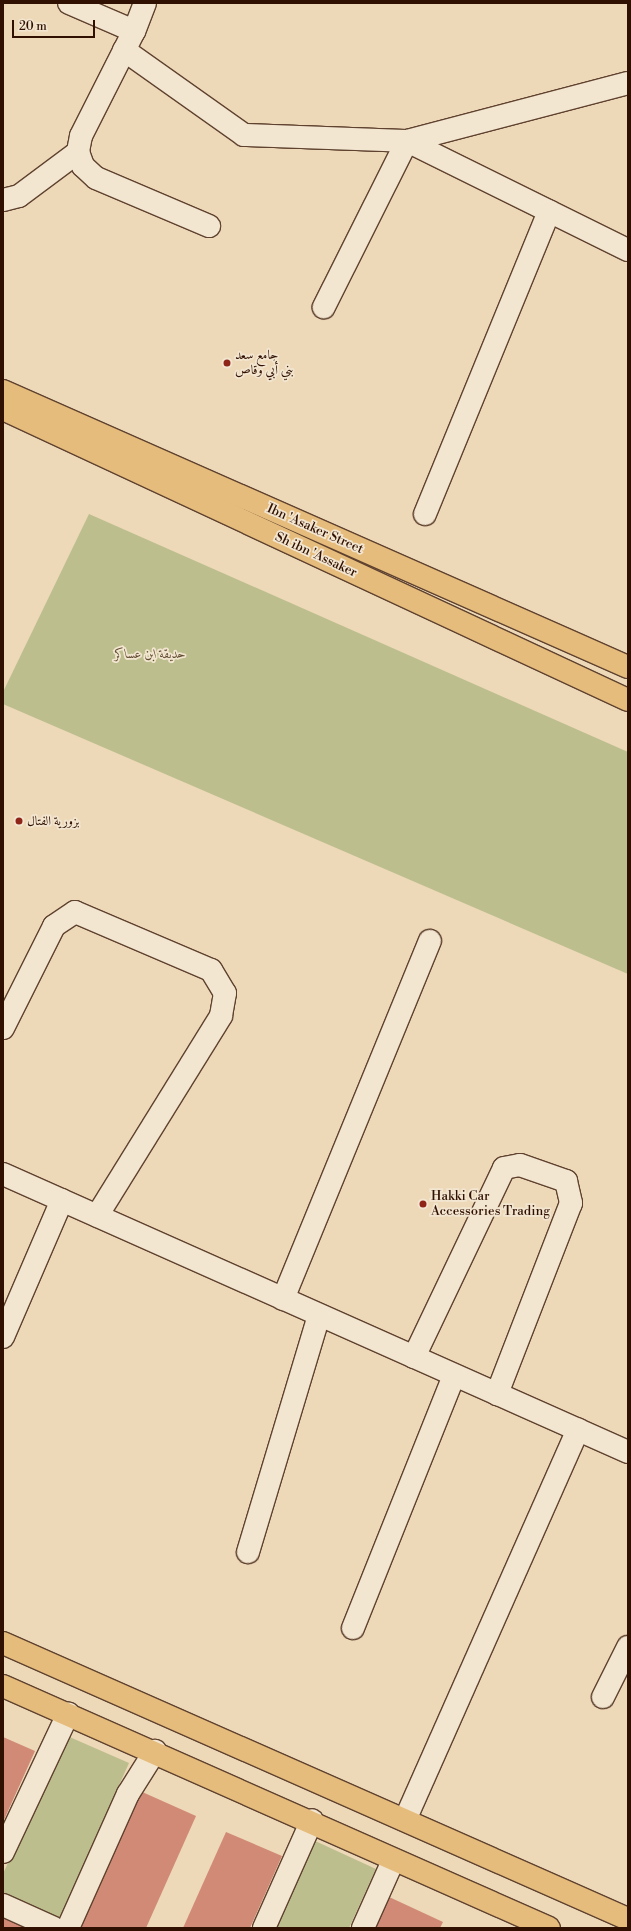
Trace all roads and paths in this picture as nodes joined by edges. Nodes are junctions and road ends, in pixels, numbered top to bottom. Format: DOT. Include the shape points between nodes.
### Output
graph roads {
  1 [pos="70,3"];
  2 [pos="145,3"];
  3 [pos="129,40"];
  4 [pos="628,83"];
  5 [pos="407,141"];
  6 [pos="78,152"];
  7 [pos="3,200"];
  8 [pos="549,211"];
  9 [pos="209,226"];
  10 [pos="628,250"];
  11 [pos="324,307"];
  12 [pos="3,391"];
  13 [pos="3,409"];
  14 [pos="425,514"];
  15 [pos="628,667"];
  16 [pos="628,700"];
  17 [pos="430,941"];
  18 [pos="3,1028"];
  19 [pos="3,1174"];
  20 [pos="62,1200"];
  21 [pos="97,1216"];
  22 [pos="283,1299"];
  23 [pos="319,1315"];
  24 [pos="3,1337"];
  25 [pos="414,1357"];
  26 [pos="454,1375"];
  27 [pos="497,1394"];
  28 [pos="578,1430"];
  29 [pos="628,1452"];
  30 [pos="248,1552"];
  31 [pos="352,1628"];
  32 [pos="3,1643"];
  33 [pos="628,1647"];
  34 [pos="3,1686"];
  35 [pos="603,1697"];
  36 [pos="68,1714"];
  37 [pos="155,1751"];
  38 [pos="312,1820"];
  39 [pos="405,1820"];
  40 [pos="3,1852"];
  41 [pos="393,1861"];
  42 [pos="3,1905"];
  43 [pos="628,1919"];
  44 [pos="54,1928"];
  45 [pos="68,1928"];
  46 [pos="264,1928"];
  47 [pos="363,1928"];
  48 [pos="549,1928"];
  1 -- 3 [label="street"];
  2 -- 3 [label="street"];
  3 -- 5 [label="street" via="244,135"];
  3 -- 6 [label="street" via="80,136"];
  4 -- 5 [label="street"];
  5 -- 8 [label="street"];
  5 -- 11 [label="street"];
  6 -- 7 [label="street" via="19,196"];
  6 -- 9 [label="street" via="83,166 96,178"];
  8 -- 10 [label="street"];
  8 -- 14 [label="street"];
  12 -- 15 [label="main road, Ibn 'Asaker Street"];
  13 -- 16 [label="main road, Sh ibn 'Assaker"];
  17 -- 22 [label="street"];
  18 -- 21 [label="street" via="54,926 75,912 211,970 225,993 221,1016"];
  19 -- 20 [label="street"];
  20 -- 21 [label="street"];
  20 -- 24 [label="street"];
  21 -- 22 [label="street"];
  22 -- 23 [label="street"];
  23 -- 25 [label="street"];
  23 -- 30 [label="street"];
  25 -- 26 [label="street"];
  25 -- 27 [label="street" via="504,1168 520,1165 566,1181 571,1203"];
  26 -- 27 [label="street"];
  26 -- 31 [label="street"];
  27 -- 28 [label="street"];
  28 -- 29 [label="street"];
  28 -- 39 [label="street"];
  32 -- 39 [label="main road"];
  33 -- 35 [label="street"];
  34 -- 36 [label="main road"];
  36 -- 37 [label="main road"];
  36 -- 40 [label="street"];
  37 -- 38 [label="main road"];
  37 -- 45 [label="street" via="128,1794"];
  38 -- 41 [label="main road"];
  38 -- 46 [label="street"];
  39 -- 43 [label="main road"];
  41 -- 47 [label="street"];
  41 -- 48 [label="main road"];
  42 -- 44 [label="street"];
}
